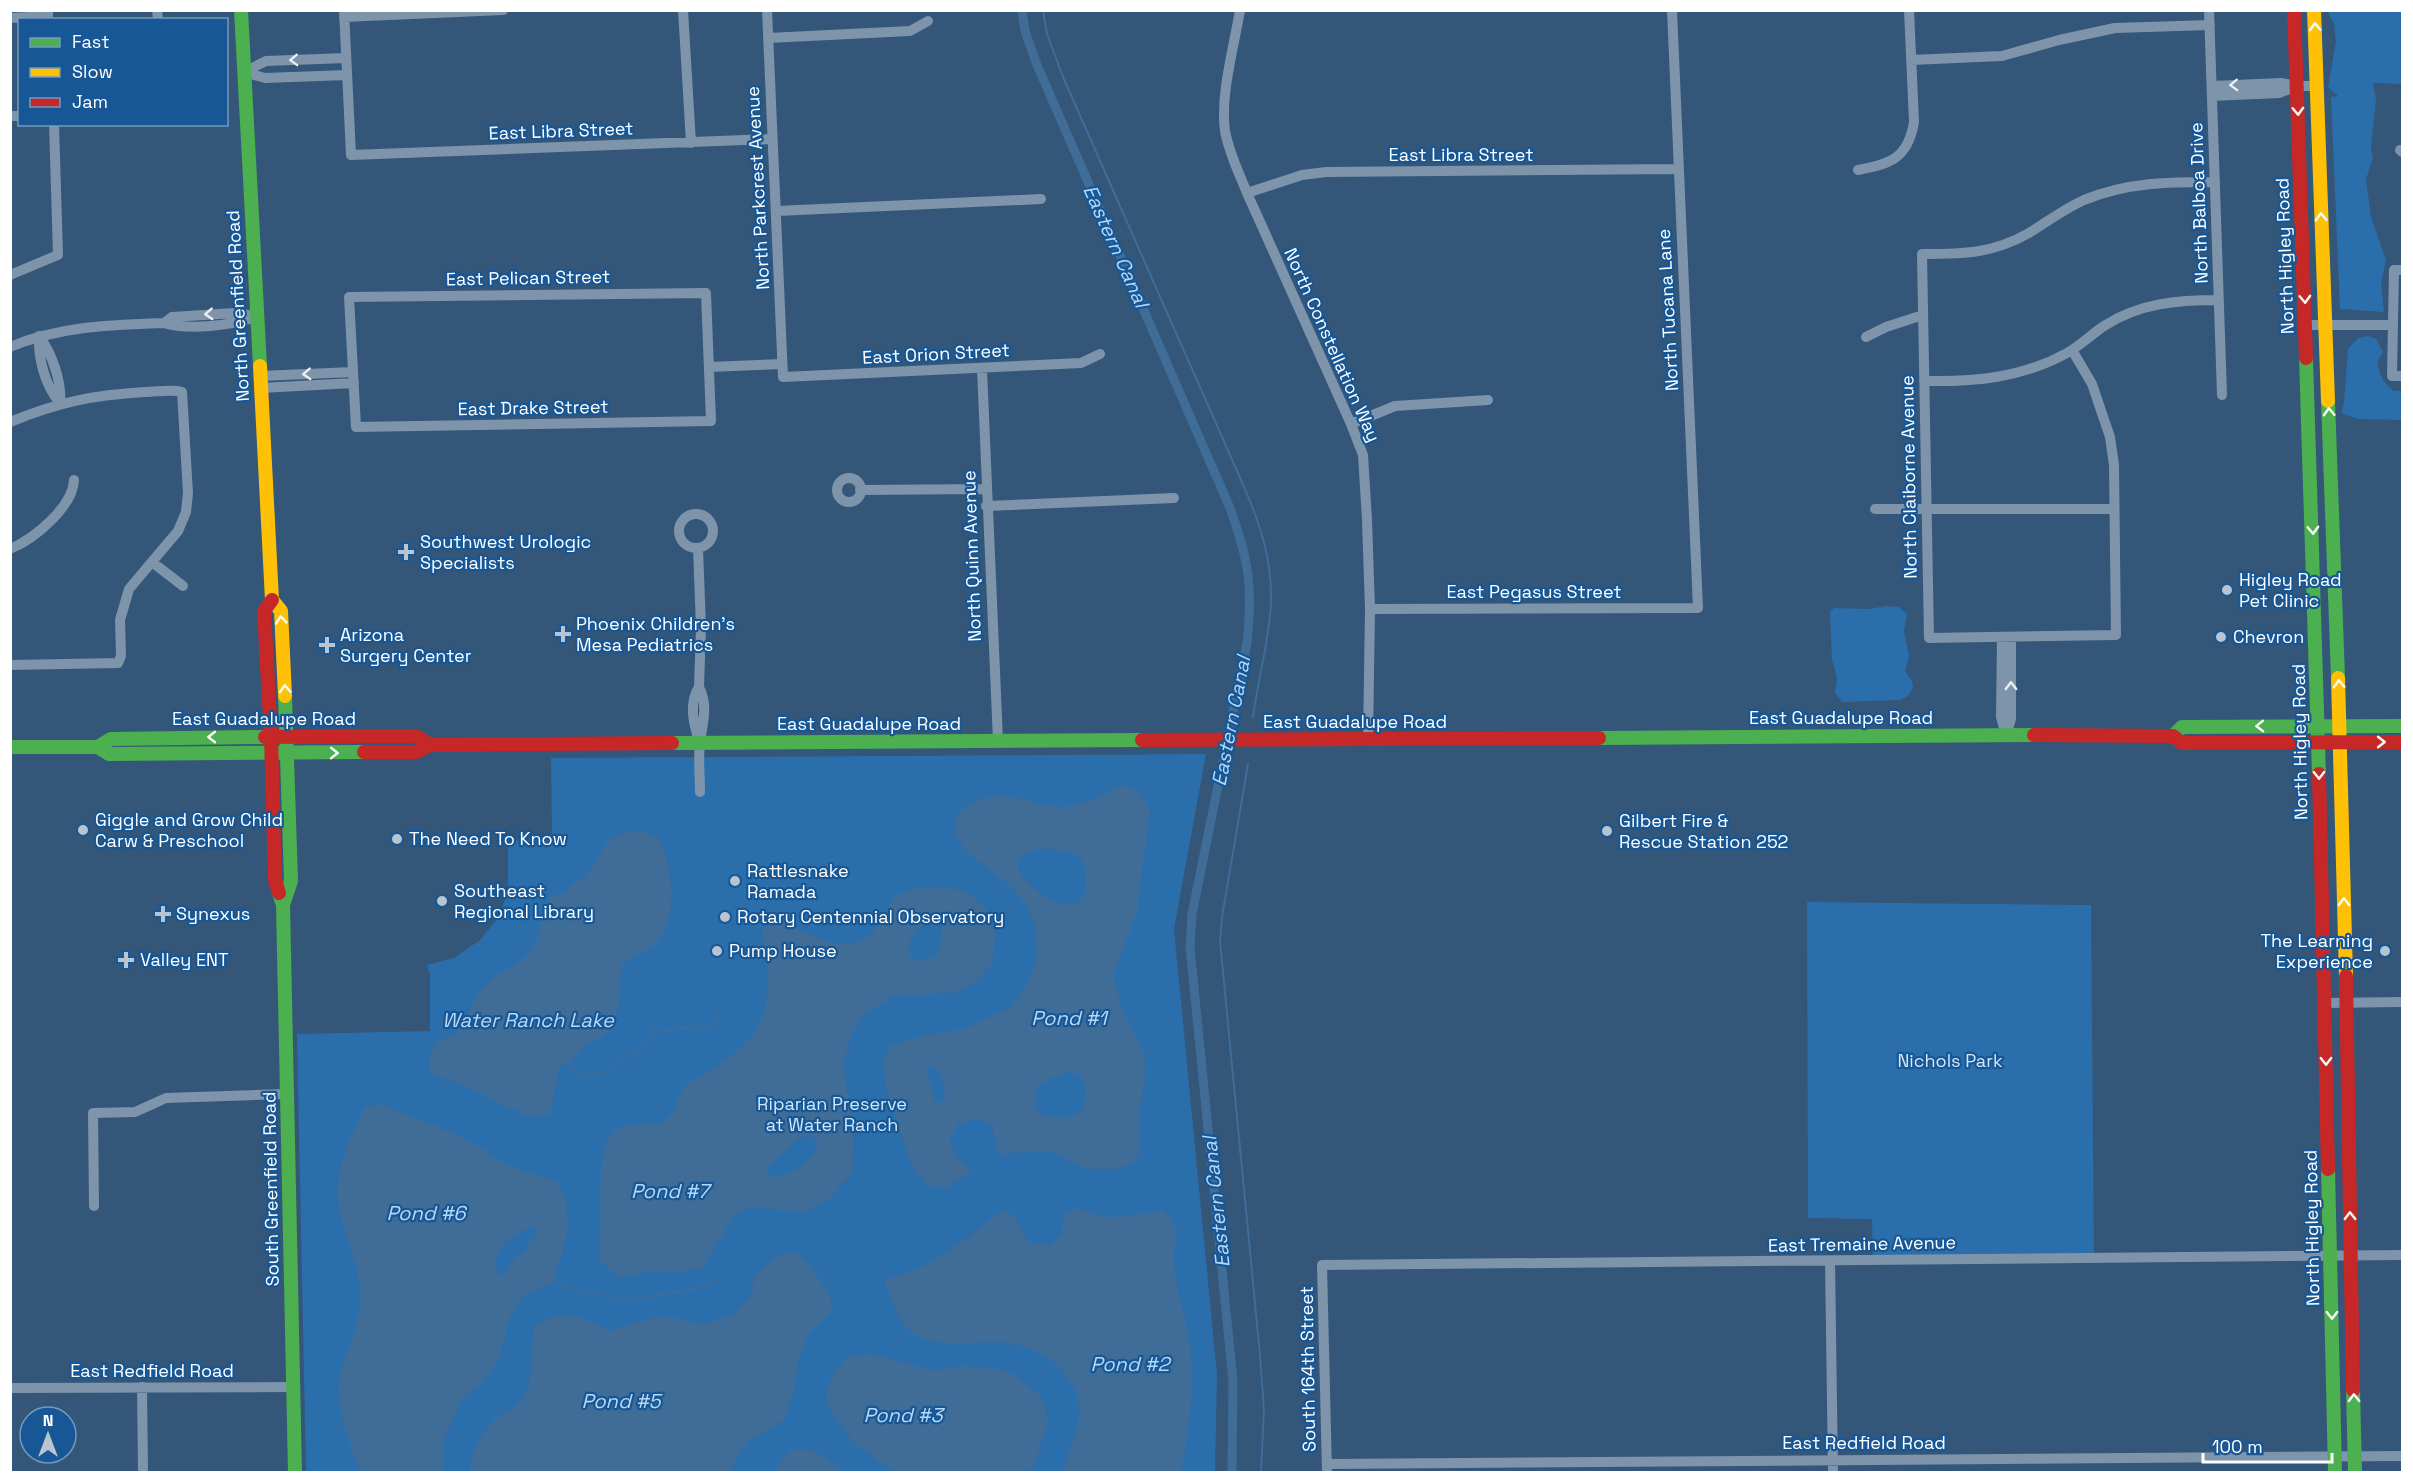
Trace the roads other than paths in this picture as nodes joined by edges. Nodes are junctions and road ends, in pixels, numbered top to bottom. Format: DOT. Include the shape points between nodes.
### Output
graph roads {
  1 [pos="241,10"];
  2 [pos="503,10"];
  3 [pos="683,10"];
  4 [pos="767,10"];
  5 [pos="1240,10"];
  6 [pos="1672,10"];
  7 [pos="1909,10"];
  8 [pos="2209,10"];
  9 [pos="2294,10"];
  10 [pos="2314,10"];
  11 [pos="48,13"];
  12 [pos="344,14"];
  13 [pos="10,18"];
  14 [pos="928,21"];
  15 [pos="2210,26"];
  16 [pos="768,38"];
  17 [pos="346,58"];
  18 [pos="1911,60"];
  19 [pos="244,72"];
  20 [pos="347,75"];
  21 [pos="2297,86"];
  22 [pos="2317,86"];
  23 [pos="2212,91"];
  24 [pos="54,126"];
  25 [pos="772,139"];
  26 [pos="691,143"];
  27 [pos="1678,169"];
  28 [pos="1858,170"];
  29 [pos="2215,182"];
  30 [pos="1247,193"];
  31 [pos="1041,199"];
  32 [pos="777,211"];
  33 [pos="2398,270"];
  34 [pos="10,275"];
  35 [pos="2219,300"];
  36 [pos="1923,315"];
  37 [pos="256,317"];
  38 [pos="2306,325"];
  39 [pos="2326,325"];
  40 [pos="2393,325"];
  41 [pos="39,336"];
  42 [pos="1866,337"];
  43 [pos="10,346"];
  44 [pos="2072,350"];
  45 [pos="1100,354"];
  46 [pos="782,364"];
  47 [pos="710,367"];
  48 [pos="982,369"];
  49 [pos="2397,376"];
  50 [pos="353,377"];
  51 [pos="1924,381"];
  52 [pos="261,382"];
  53 [pos="2222,395"];
  54 [pos="1488,400"];
  55 [pos="60,403"];
  56 [pos="10,422"];
  57 [pos="1351,424"];
  58 [pos="2331,470"];
  59 [pos="2311,471"];
  60 [pos="74,480"];
  61 [pos="986,489"];
  62 [pos="860,490"];
  63 [pos="1174,498"];
  64 [pos="986,506"];
  65 [pos="1875,509"];
  66 [pos="1926,509"];
  67 [pos="2114,509"];
  68 [pos="698,548"];
  69 [pos="10,549"];
  70 [pos="152,562"];
  71 [pos="183,586"];
  72 [pos="273,600"];
  73 [pos="1698,608"];
  74 [pos="1370,609"];
  75 [pos="2006,637"];
  76 [pos="10,665"];
  77 [pos="2317,726"];
  78 [pos="2340,726"];
  79 [pos="2403,726"];
  80 [pos="2006,735"];
  81 [pos="2173,736"];
  82 [pos="1368,740"];
  83 [pos="998,741"];
  84 [pos="2340,742"];
  85 [pos="2403,742"];
  86 [pos="2317,743"];
  87 [pos="700,744"];
  88 [pos="271,745"];
  89 [pos="288,745"];
  90 [pos="10,747"];
  91 [pos="700,792"];
  92 [pos="283,905"];
  93 [pos="2345,1002"];
  94 [pos="2403,1002"];
  95 [pos="2325,1003"];
  96 [pos="287,1094"];
  97 [pos="94,1206"];
  98 [pos="2403,1255"];
  99 [pos="2351,1256"];
  100 [pos="2331,1257"];
  101 [pos="1830,1261"];
  102 [pos="1322,1265"];
  103 [pos="142,1387"];
  104 [pos="293,1387"];
  105 [pos="10,1388"];
  106 [pos="2354,1456"];
  107 [pos="2403,1456"];
  108 [pos="2335,1457"];
  109 [pos="1833,1459"];
  110 [pos="1327,1468"];
  111 [pos="143,1473"];
  112 [pos="295,1473"];
  113 [pos="1833,1473"];
  114 [pos="2335,1473"];
  115 [pos="2355,1473"];
  1 -- 19 [label="main road, North Greenfield Road"];
  2 -- 12 [label="street"];
  3 -- 26 [label="street"];
  4 -- 16 [label="street, North Parkcrest Avenue"];
  5 -- 30 [label="street, North Constellation Way" via="1224,105 1225,132"];
  6 -- 27 [label="street, North Tucana Lane"];
  7 -- 18 [label="street"];
  8 -- 15 [label="street, North Balboa Drive"];
  9 -- 21 [label="main road, North Higley Road"];
  22 -- 10 [label="main road, North Higley Road, one-way"];
  11 -- 13 [label="street"];
  12 -- 17 [label="street"];
  14 -- 16 [label="street" via="910,31"];
  15 -- 18 [label="street" via="2115,28 2002,56"];
  15 -- 23 [label="street, North Balboa Drive"];
  16 -- 25 [label="street, North Parkcrest Avenue"];
  17 -- 19 [label="street, one-way" via="266,61"];
  17 -- 20 [label="street"];
  18 -- 28 [label="street" via="1911,140 1891,162"];
  19 -- 20 [label="street" via="265,78"];
  19 -- 37 [label="main road, North Greenfield Road"];
  20 -- 26 [label="street, East Libra Street" via="351,155"];
  21 -- 22 [label="street"];
  21 -- 23 [label="street" via="2279,93"];
  21 -- 38 [label="main road, North Higley Road, one-way"];
  39 -- 22 [label="main road, North Higley Road, one-way"];
  23 -- 29 [label="street, North Balboa Drive"];
  24 -- 34 [label="street" via="58,255"];
  25 -- 26 [label="street, East Libra Street"];
  25 -- 32 [label="street, North Parkcrest Avenue"];
  27 -- 30 [label="street, East Libra Street" via="1326,172 1302,175"];
  27 -- 73 [label="street, North Tucana Lane"];
  29 -- 35 [label="street, North Balboa Drive"];
  29 -- 36 [label="street, North Claiborne Avenue" via="2146,183 2084,200 1998,247 1971,254 1922,254"];
  30 -- 57 [label="street, North Constellation Way"];
  31 -- 32 [label="street"];
  32 -- 46 [label="street, North Parkcrest Avenue"];
  33 -- 40 [label="street"];
  35 -- 44 [label="street" via="2180,300 2130,312"];
  35 -- 53 [label="street, North Balboa Drive"];
  36 -- 42 [label="street"];
  36 -- 51 [label="street, North Claiborne Avenue"];
  37 -- 41 [label="street" via="235,313 172,317 164,323 77,327"];
  37 -- 52 [label="main road, North Greenfield Road"];
  38 -- 39 [label="street"];
  38 -- 59 [label="main road, North Higley Road"];
  39 -- 40 [label="street"];
  58 -- 39 [label="main road, North Higley Road, one-way"];
  40 -- 49 [label="street"];
  41 -- 43 [label="street"];
  41 -- 55 [label="street" via="47,346 61,392"];
  44 -- 51 [label="street" via="2033,368 1996,378"];
  44 -- 67 [label="street" via="2092,384 2110,437"];
  45 -- 48 [label="street, East Orion Street" via="1081,363"];
  46 -- 47 [label="street"];
  46 -- 48 [label="street, East Orion Street" via="783,377"];
  47 -- 50 [label="street, East Drake Street" via="711,421 356,427"];
  47 -- 50 [label="street, East Pelican Street" via="706,293 350,297"];
  48 -- 61 [label="street, North Quinn Avenue"];
  50 -- 52 [label="street"];
  51 -- 66 [label="street, North Claiborne Avenue"];
  52 -- 72 [label="main road, North Greenfield Road"];
  54 -- 57 [label="street" via="1395,406"];
  55 -- 56 [label="street"];
  55 -- 70 [label="street" via="99,395 182,392 188,504 178,531"];
  57 -- 74 [label="street, North Constellation Way" via="1363,455"];
  58 -- 59 [label="main road"];
  78 -- 58 [label="main road, North Higley Road, one-way"];
  59 -- 77 [label="main road, North Higley Road, one-way"];
  60 -- 69 [label="street" via="72,494 50,521"];
  61 -- 62 [label="street"];
  61 -- 64 [label="street, North Quinn Avenue"];
  63 -- 64 [label="street"];
  64 -- 83 [label="street, North Quinn Avenue"];
  65 -- 66 [label="street"];
  66 -- 67 [label="street"];
  66 -- 75 [label="street, North Claiborne Avenue" via="1929,638"];
  67 -- 75 [label="street" via="2116,635"];
  68 -- 87 [label="street" via="699,687 704,697"];
  70 -- 71 [label="street"];
  70 -- 76 [label="street" via="135,580 125,600 118,663"];
  72 -- 88 [label="main road, North Greenfield Road" via="264,610"];
  89 -- 72 [label="main road, North Greenfield Road, one-way" via="281,611"];
  73 -- 74 [label="street, East Pegasus Street"];
  74 -- 82 [label="street, North Constellation Way"];
  75 -- 80 [label="street" via="2001,717"];
  77 -- 78 [label="main road, East Guadalupe Road"];
  77 -- 81 [label="main road, East Guadalupe Road, one-way" via="2182,727"];
  77 -- 86 [label="main road, North Higley Road"];
  78 -- 79 [label="main road, East Guadalupe Road"];
  78 -- 84 [label="main road, North Higley Road"];
  80 -- 81 [label="main road, East Guadalupe Road"];
  80 -- 82 [label="main road, East Guadalupe Road"];
  81 -- 86 [label="main road, East Guadalupe Road" via="2182,743"];
  82 -- 83 [label="main road, East Guadalupe Road"];
  83 -- 87 [label="main road, East Guadalupe Road"];
  84 -- 85 [label="main road, East Guadalupe Road, one-way"];
  84 -- 86 [label="main road, East Guadalupe Road"];
  93 -- 84 [label="main road, North Higley Road, one-way"];
  86 -- 95 [label="main road, North Higley Road, one-way"];
  87 -- 89 [label="main road, East Guadalupe Road" via="430,745 416,736"];
  87 -- 91 [label="street"];
  88 -- 89 [label="main road, East Guadalupe Road"];
  88 -- 90 [label="main road, East Guadalupe Road" via="109,754 98,747"];
  88 -- 92 [label="main road" via="274,866 282,879"];
  89 -- 92 [label="main road, South Greenfield Road" via="291,881"];
  92 -- 96 [label="main road, South Greenfield Road"];
  93 -- 94 [label="street"];
  93 -- 95 [label="street"];
  99 -- 93 [label="main road, North Higley Road, one-way"];
  95 -- 100 [label="main road, North Higley Road, one-way"];
  96 -- 97 [label="street" via="166,1098 135,1112 93,1113"];
  96 -- 104 [label="main road, South Greenfield Road"];
  98 -- 99 [label="street, East Tremaine Avenue"];
  99 -- 100 [label="street, East Tremaine Avenue"];
  106 -- 99 [label="main road, North Higley Road, one-way"];
  100 -- 101 [label="street, East Tremaine Avenue"];
  100 -- 108 [label="main road, North Higley Road, one-way"];
  101 -- 102 [label="street, East Tremaine Avenue"];
  101 -- 109 [label="street"];
  102 -- 110 [label="street, South 164th Street"];
  103 -- 104 [label="street, East Redfield Road"];
  103 -- 105 [label="street, East Redfield Road"];
  103 -- 111 [label="street"];
  104 -- 112 [label="main road, South Greenfield Road"];
  106 -- 107 [label="street, East Redfield Road"];
  106 -- 108 [label="street, East Redfield Road"];
  106 -- 115 [label="main road, North Higley Road"];
  108 -- 109 [label="street, East Redfield Road"];
  108 -- 114 [label="main road, North Higley Road"];
  109 -- 110 [label="street, East Redfield Road"];
  109 -- 113 [label="street"];
}
